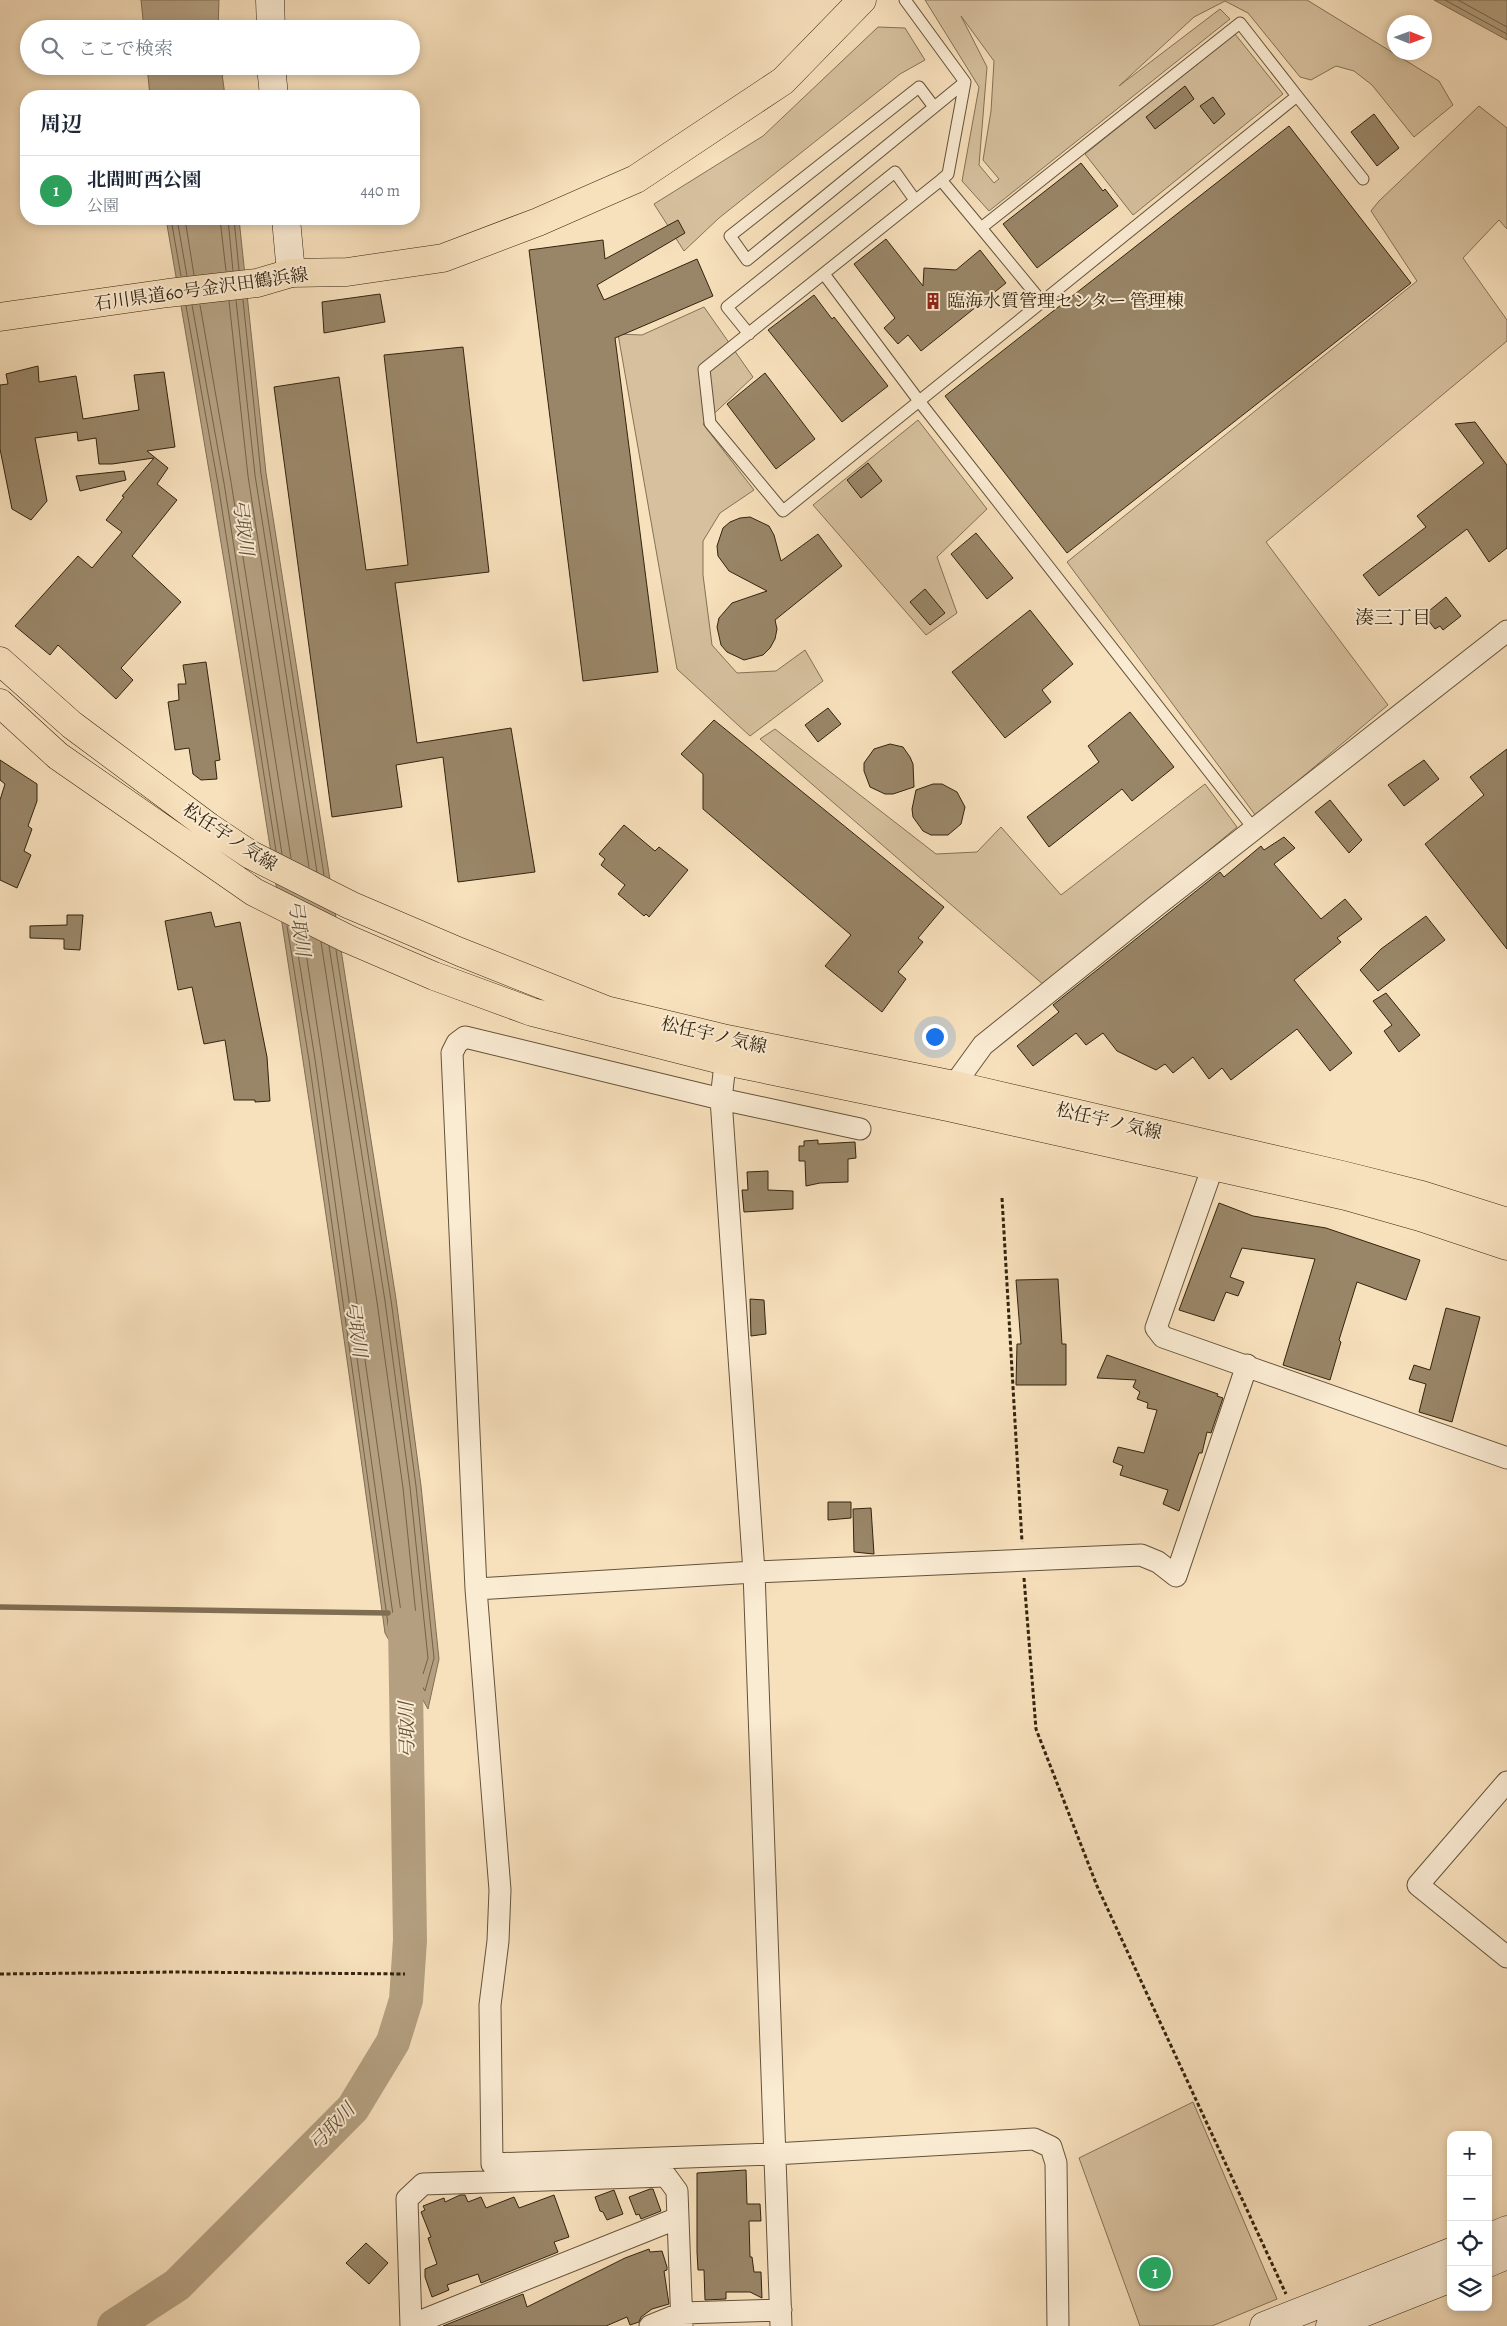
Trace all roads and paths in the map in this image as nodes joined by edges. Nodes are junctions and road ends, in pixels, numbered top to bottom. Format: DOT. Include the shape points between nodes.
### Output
graph roads {
  1 [pos="270,0"];
  2 [pos="862,0"];
  3 [pos="905,0"];
  4 [pos="271,20"];
  5 [pos="272,75"];
  6 [pos="965,82"];
  7 [pos="273,90"];
  8 [pos="1297,96"];
  9 [pos="934,107"];
  10 [pos="1363,179"];
  11 [pos="941,180"];
  12 [pos="915,200"];
  13 [pos="287,225"];
  14 [pos="981,228"];
  15 [pos="291,273"];
  16 [pos="824,274"];
  17 [pos="1042,302"];
  18 [pos="0,317"];
  19 [pos="749,334"];
  20 [pos="919,401"];
  21 [pos="1507,630"];
  22 [pos="0,661"];
  23 [pos="0,703"];
  24 [pos="1254,829"];
  25 [pos="726,1050"];
  26 [pos="951,1096"];
  27 [pos="721,1099"];
  28 [pos="860,1129"];
  29 [pos="1217,1157"];
  30 [pos="1002,1198"];
  31 [pos="1507,1222"];
  32 [pos="1507,1246"];
  33 [pos="1246,1365"];
  34 [pos="1507,1458"];
  35 [pos="1023,1561"];
  36 [pos="754,1572"];
  37 [pos="476,1589"];
  38 [pos="1507,1782"];
  39 [pos="1507,1957"];
  40 [pos="0,1974"];
  41 [pos="405,1974"];
  42 [pos="774,2154"];
  43 [pos="678,2218"];
  44 [pos="1507,2230"];
  45 [pos="1492,2236"];
  46 [pos="1447,2254"];
  47 [pos="1507,2255"];
  48 [pos="1492,2261"];
  49 [pos="1447,2280"];
  50 [pos="1295,2314"];
  51 [pos="781,2318"];
  52 [pos="682,2320"];
  53 [pos="410,2326"];
  54 [pos="650,2326"];
  55 [pos="1058,2326"];
  56 [pos="1264,2326"];
  57 [pos="1330,2326"];
  1 -- 4 [label="street"];
  2 -- 15 [label="main road, 石川県道60号金沢田鶴浜線" via="783,81 636,179 538,222 443,258 346,272"];
  3 -- 6 [label="lane"];
  5 -- 7 [label="street"];
  6 -- 9 [label="lane"];
  6 -- 11 [label="lane" via="948,174"];
  8 -- 10 [label="lane"];
  8 -- 14 [label="lane" via="1240,23"];
  8 -- 17 [label="lane"];
  9 -- 9 [label="lane" via="747,260 730,236 920,87"];
  11 -- 12 [label="lane"];
  11 -- 14 [label="lane"];
  12 -- 16 [label="lane"];
  12 -- 19 [label="lane" via="895,172 727,307"];
  13 -- 15 [label="street"];
  14 -- 17 [label="lane"];
  15 -- 18 [label="main road, 石川県道60号金沢田鶴浜線" via="257,284"];
  16 -- 19 [label="lane"];
  16 -- 20 [label="lane"];
  17 -- 20 [label="lane"];
  19 -- 20 [label="lane" via="704,370 710,423 783,511"];
  20 -- 24 [label="lane"];
  21 -- 24 [label="street"];
  22 -- 25 [label="main road, 松任宇ノ気線" via="72,725 251,855 350,905 460,952 606,1010"];
  23 -- 25 [label="main road, 松任宇ノ気線" via="58,756 254,892 348,939 434,976 532,1012"];
  24 -- 26 [label="street" via="983,1045"];
  25 -- 26 [label="main road, 松任宇ノ気線"];
  25 -- 27 [label="street"];
  26 -- 29 [label="main road, 松任宇ノ気線"];
  27 -- 28 [label="street"];
  27 -- 36 [label="street"];
  27 -- 37 [label="street" via="465,1037 457,1043 452,1053"];
  29 -- 31 [label="main road, 松任宇ノ気線" via="1422,1195"];
  29 -- 32 [label="main road, 松任宇ノ気線"];
  29 -- 33 [label="street" via="1156,1328 1163,1337"];
  30 -- 35 [label="path"];
  33 -- 34 [label="street"];
  33 -- 35 [label="street" via="1176,1576 1158,1562 1141,1555"];
  35 -- 36 [label="street"];
  35 -- 50 [label="path" via="1036,1729 1097,1886"];
  36 -- 37 [label="street"];
  36 -- 42 [label="street"];
  37 -- 42 [label="street" via="500,1890 490,2004 492,2164"];
  38 -- 39 [label="street" via="1418,1885"];
  40 -- 41 [label="path"];
  42 -- 51 [label="street"];
  42 -- 55 [label="street" via="1034,2138 1050,2147 1056,2163"];
  43 -- 52 [label="street"];
  43 -- 53 [label="street"];
  43 -- 53 [label="street" via="677,2191 666,2176 423,2184 407,2199"];
  44 -- 45 [label="street"];
  46 -- 50 [label="street"];
  47 -- 48 [label="street"];
  49 -- 57 [label="street"];
  50 -- 56 [label="street"];
  51 -- 52 [label="street"];
  52 -- 54 [label="street"];
}
